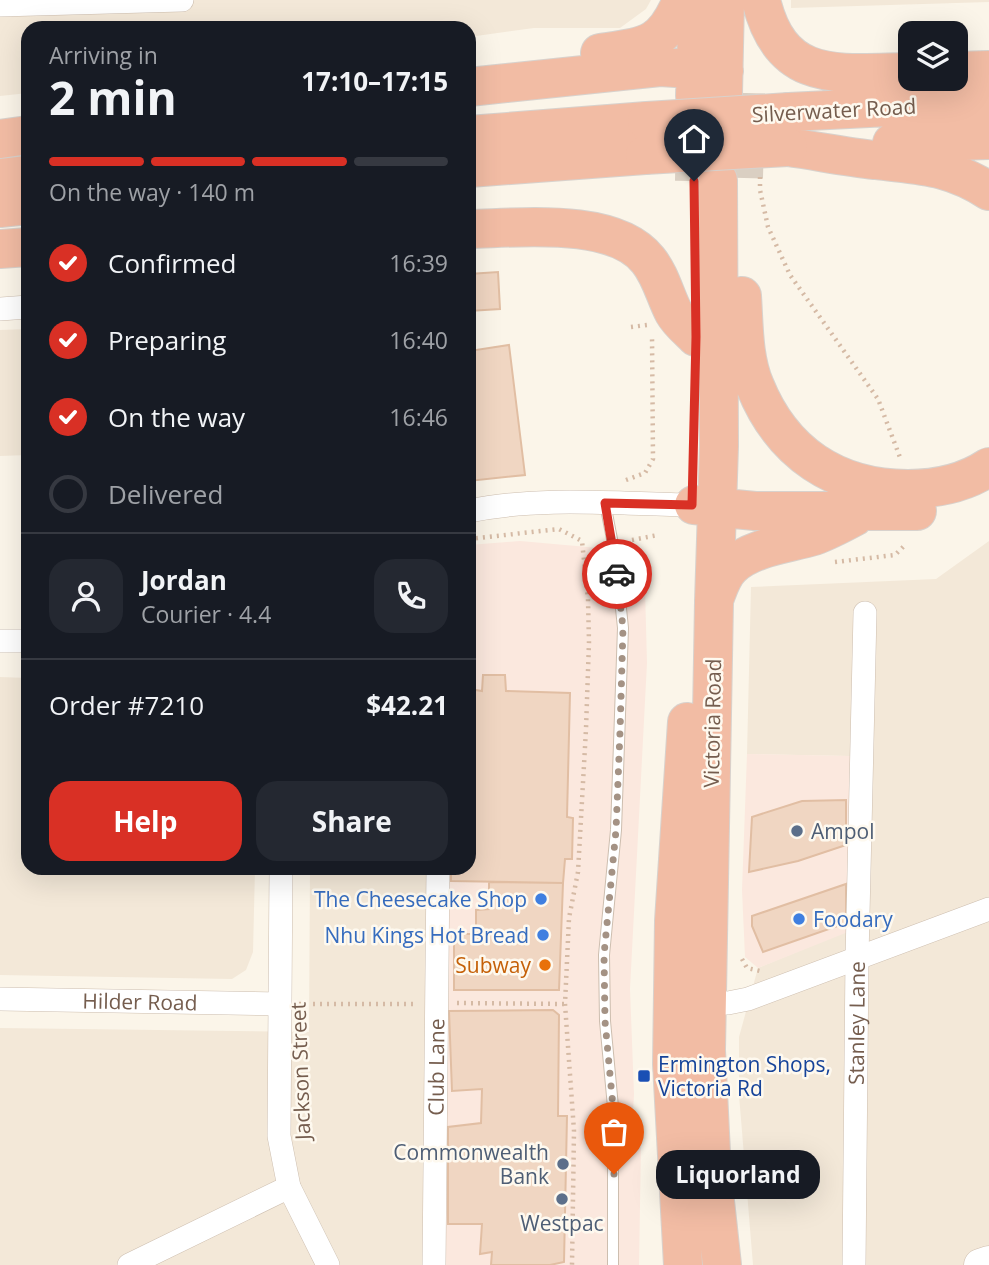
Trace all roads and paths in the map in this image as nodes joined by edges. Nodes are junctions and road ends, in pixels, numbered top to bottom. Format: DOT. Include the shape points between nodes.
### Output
graph roads {
  1 [pos="181,0"];
  2 [pos="682,0"];
  3 [pos="698,0"];
  4 [pos="726,0"];
  5 [pos="751,0"];
  6 [pos="761,0"];
  7 [pos="0,5"];
  8 [pos="989,70"];
  9 [pos="968,71"];
  10 [pos="898,72"];
  11 [pos="533,80"];
  12 [pos="717,85"];
  13 [pos="476,86"];
  14 [pos="989,102"];
  15 [pos="476,135"];
  16 [pos="21,136"];
  17 [pos="0,138"];
  18 [pos="646,138"];
  19 [pos="989,140"];
  20 [pos="749,160"];
  21 [pos="476,167"];
  22 [pos="21,176"];
  23 [pos="0,178"];
  24 [pos="989,191"];
  25 [pos="21,206"];
  26 [pos="0,208"];
  27 [pos="476,229"];
  28 [pos="21,248"];
  29 [pos="0,249"];
  30 [pos="21,308"];
  31 [pos="0,309"];
  32 [pos="649,313"];
  33 [pos="652,325"];
  34 [pos="631,327"];
  35 [pos="696,337"];
  36 [pos="904,467"];
  37 [pos="989,467"];
  38 [pos="645,473"];
  39 [pos="626,480"];
  40 [pos="654,482"];
  41 [pos="989,493"];
  42 [pos="605,503"];
  43 [pos="705,507"];
  44 [pos="476,510"];
  45 [pos="861,512"];
  46 [pos="658,536"];
  47 [pos="476,538"];
  48 [pos="632,540"];
  49 [pos="714,602"];
  50 [pos="865,613"];
  51 [pos="0,641"];
  52 [pos="21,641"];
  53 [pos="282,875"];
  54 [pos="438,875"];
  55 [pos="989,909"];
  56 [pos="857,958"];
  57 [pos="742,959"];
  58 [pos="764,972"];
  59 [pos="0,999"];
  60 [pos="447,1003"];
  61 [pos="706,1003"];
  62 [pos="418,1004"];
  63 [pos="565,1004"];
  64 [pos="291,1008"];
  65 [pos="289,1187"];
  66 [pos="989,1262"];
  67 [pos="129,1265"];
  68 [pos="328,1265"];
  69 [pos="434,1265"];
  70 [pos="572,1265"];
  71 [pos="613,1265"];
  72 [pos="683,1265"];
  73 [pos="722,1265"];
  74 [pos="854,1265"];
  75 [pos="980,1265"];
  1 -- 7 [label="street"];
  2 -- 11 [label="highway" via="669,28 655,40 595,54"];
  3 -- 12 [label="highway"];
  4 -- 12 [label="highway"];
  5 -- 12 [label="highway"];
  6 -- 10 [label="highway" via="775,39 798,61 816,69"];
  8 -- 9 [label="highway"];
  11 -- 12 [label="highway" via="660,67"];
  11 -- 13 [label="highway"];
  14 -- 20 [label="highway, Silverwater Road"];
  15 -- 18 [label="highway, Silverwater Road"];
  16 -- 17 [label="highway"];
  18 -- 20 [label="highway, Silverwater Road, bridge"];
  18 -- 21 [label="highway, Silverwater Road"];
  19 -- 20 [label="highway, Silverwater Road"];
  20 -- 24 [label="highway" via="873,160 936,167"];
  20 -- 35 [label="highway, Victoria Road"];
  20 -- 36 [label="path" via="768,227 790,275 878,399"];
  20 -- 37 [label="highway" via="742,292 745,344 754,384 771,417 793,445 820,466 849,481 881,489 946,486"];
  20 -- 43 [label="highway, Victoria Road"];
  22 -- 23 [label="highway"];
  25 -- 26 [label="highway"];
  27 -- 35 [label="highway" via="575,229 621,239 651,263 675,314"];
  28 -- 29 [label="highway"];
  30 -- 31 [label="street"];
  32 -- 33 [label="path"];
  33 -- 34 [label="path"];
  33 -- 38 [label="path" via="653,459"];
  35 -- 43 [label="highway, Victoria Road"];
  38 -- 39 [label="path"];
  38 -- 40 [label="path"];
  41 -- 45 [label="highway" via="908,513"];
  42 -- 43 [label="street"];
  42 -- 44 [label="street"];
  42 -- 71 [label="lane" via="623,628 616,830 604,955 613,1107"];
  43 -- 45 [label="highway"];
  43 -- 49 [label="highway, Victoria Road"];
  43 -- 72 [label="highway, Victoria Road" via="674,921 672,1064"];
  45 -- 49 [label="highway" via="817,535 739,559 721,581"];
  46 -- 48 [label="path"];
  47 -- 63 [label="path" via="559,529 582,541 589,642 586,729"];
  49 -- 61 [label="highway, Victoria Road"];
  50 -- 56 [label="street, Stanley Lane"];
  51 -- 52 [label="street"];
  53 -- 64 [label="street, Jackson Street"];
  54 -- 69 [label="street, Club Lane"];
  55 -- 56 [label="street"];
  56 -- 61 [label="street" via="747,999"];
  56 -- 74 [label="street, Stanley Lane"];
  57 -- 58 [label="path" via="747,968"];
  59 -- 64 [label="street, Hilder Road"];
  60 -- 63 [label="path"];
  61 -- 73 [label="highway, Victoria Road" via="712,1174"];
  62 -- 64 [label="path"];
  63 -- 70 [label="path" via="574,1131"];
  64 -- 65 [label="street, Jackson Street" via="279,1136"];
  65 -- 67 [label="street"];
  65 -- 68 [label="street, Jackson Street"];
  66 -- 75 [label="street"];
}
